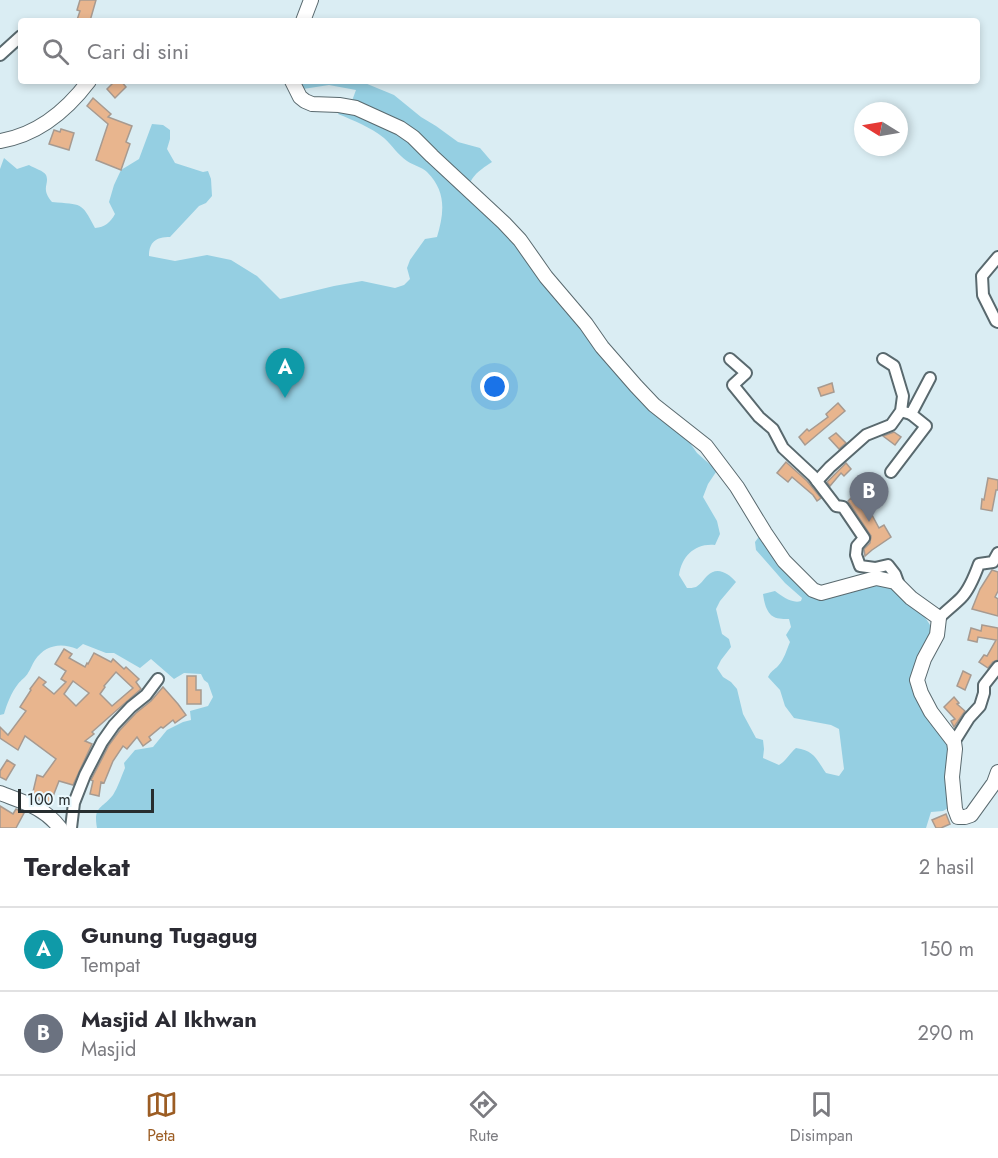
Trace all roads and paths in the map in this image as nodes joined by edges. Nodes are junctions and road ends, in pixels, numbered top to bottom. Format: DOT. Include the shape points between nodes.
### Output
graph roads {
  1 [pos="311,0"];
  2 [pos="304,18"];
  3 [pos="18,39"];
  4 [pos="0,55"];
  5 [pos="87,84"];
  6 [pos="294,84"];
  7 [pos="0,141"];
  8 [pos="998,256"];
  9 [pos="998,322"];
  10 [pos="730,359"];
  11 [pos="883,359"];
  12 [pos="930,378"];
  13 [pos="906,413"];
  14 [pos="891,472"];
  15 [pos="817,481"];
  16 [pos="998,553"];
  17 [pos="899,585"];
  18 [pos="939,618"];
  19 [pos="998,667"];
  20 [pos="158,679"];
  21 [pos="954,742"];
  22 [pos="998,772"];
  23 [pos="0,793"];
  24 [pos="60,828"];
  25 [pos="71,828"];
  1 -- 2 [label="street"];
  3 -- 4 [label="street"];
  5 -- 7 [label="street" via="77,98 36,129"];
  6 -- 17 [label="street" via="305,102 356,108 400,128 504,223 636,386 706,446 784,561 813,590 821,593 876,578"];
  8 -- 9 [label="street" via="982,276 983,295"];
  10 -- 15 [label="street" via="746,373 733,385 773,429 783,448"];
  11 -- 13 [label="street" via="894,366"];
  12 -- 13 [label="street"];
  13 -- 14 [label="street" via="926,426"];
  13 -- 15 [label="street" via="891,425 866,435"];
  15 -- 17 [label="street" via="836,506 843,507 864,538 857,546 860,566 888,565"];
  16 -- 18 [label="street" via="993,562 979,564 962,597"];
  17 -- 18 [label="street"];
  18 -- 21 [label="street" via="937,635 917,680 931,712"];
  19 -- 21 [label="street" via="984,685 980,706"];
  20 -- 25 [label="street" via="102,742 74,803"];
  21 -- 22 [label="street" via="952,777 958,817 971,815"];
  23 -- 24 [label="street" via="41,810"];
}
